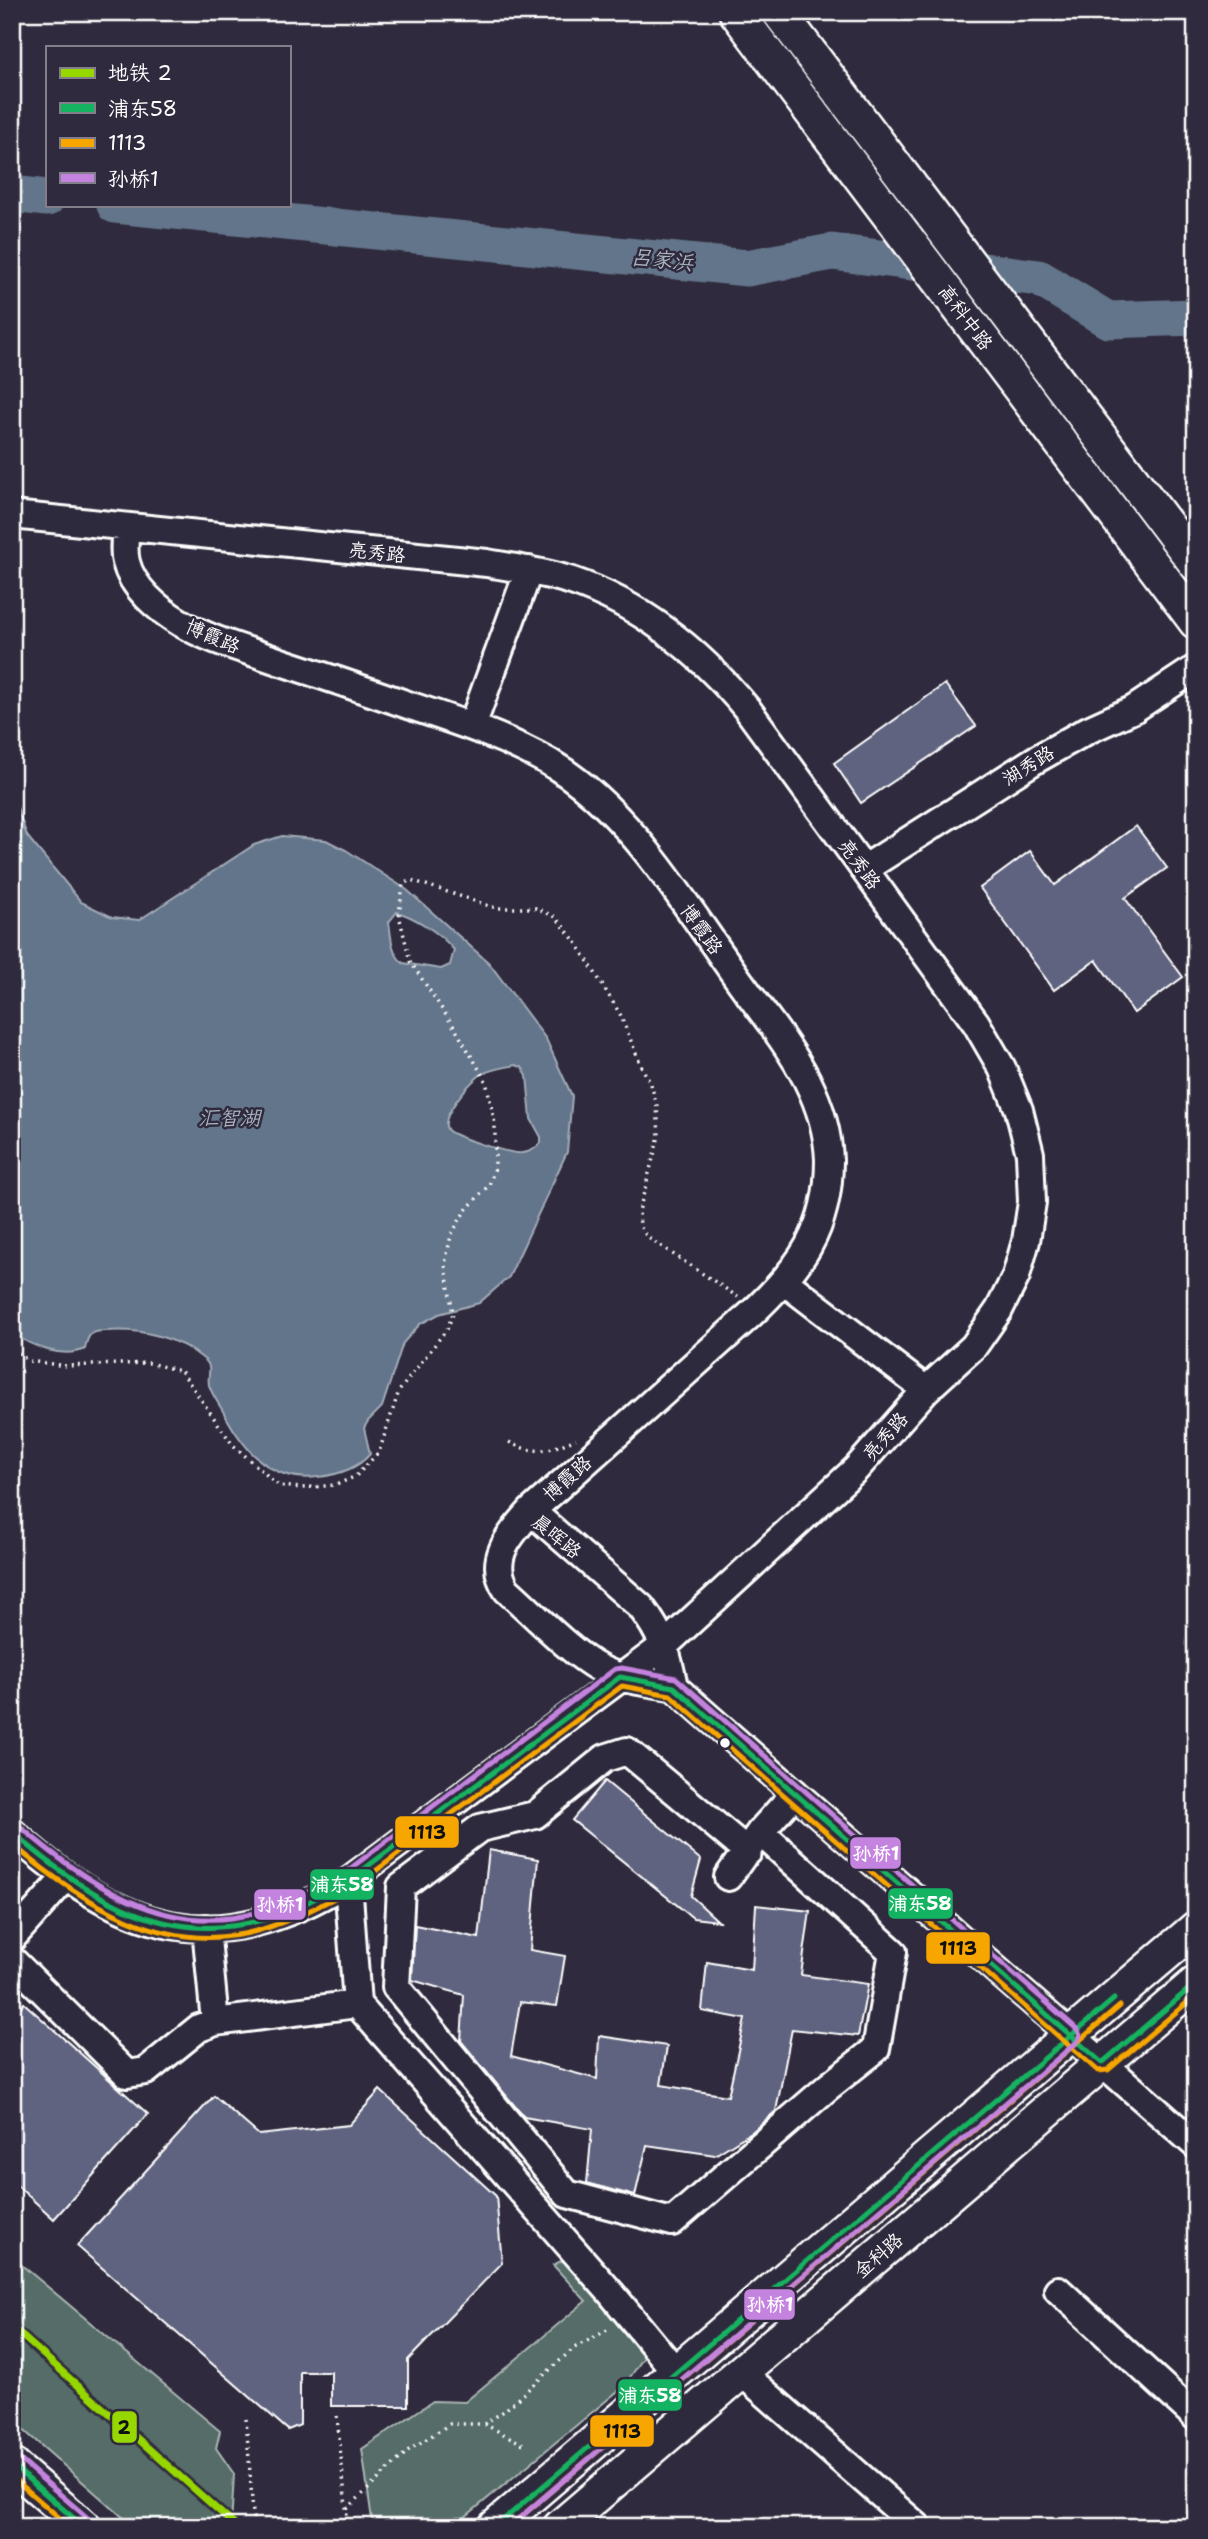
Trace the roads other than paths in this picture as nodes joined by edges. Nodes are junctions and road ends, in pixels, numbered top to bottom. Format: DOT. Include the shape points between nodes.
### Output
graph roads {
  1 [pos="736,12"];
  2 [pos="779,12"];
  3 [pos="12,516"];
  4 [pos="126,527"];
  5 [pos="1192,554"];
  6 [pos="529,570"];
  7 [pos="1196,622"];
  8 [pos="1196,668"];
  9 [pos="472,726"];
  10 [pos="864,869"];
  11 [pos="785,1282"];
  12 [pos="926,1390"];
  13 [pos="531,1511"];
  14 [pos="665,1644"];
  15 [pos="620,1677"];
  16 [pos="674,1687"];
  17 [pos="795,1793"];
  18 [pos="12,1832"];
  19 [pos="754,1842"];
  20 [pos="66,1877"];
  21 [pos="728,1877"];
  22 [pos="348,1881"];
  23 [pos="206,1928"];
  24 [pos="1196,1928"];
  25 [pos="12,1938"];
  26 [pos="12,1960"];
  27 [pos="1196,1983"];
  28 [pos="357,2004"];
  29 [pos="215,2022"];
  30 [pos="1071,2035"];
  31 [pos="1102,2063"];
  32 [pos="1196,2145"];
  33 [pos="1058,2290"];
  34 [pos="676,2372"];
  35 [pos="741,2372"];
  36 [pos="1196,2417"];
  37 [pos="12,2465"];
  38 [pos="12,2495"];
  39 [pos="48,2527"];
  40 [pos="84,2527"];
  41 [pos="495,2527"];
  42 [pos="560,2527"];
  43 [pos="918,2527"];
  1 -- 7 [label="main road, 高科中路"];
  2 -- 5 [label="main road, 高科中路"];
  3 -- 4 [label="street, 亮秀路"];
  4 -- 6 [label="street, 亮秀路"];
  4 -- 9 [label="street, 博霞路" via="126,564 132,578 180,623"];
  6 -- 9 [label="street"];
  6 -- 10 [label="street, 亮秀路" via="612,599 706,662 748,710"];
  8 -- 10 [label="street, 湖秀路" via="1134,709 1035,760"];
  9 -- 11 [label="street, 博霞路" via="551,764 620,820 807,1080 826,1133 828,1184 815,1235"];
  10 -- 12 [label="street, 亮秀路" via="976,1023 1002,1068 1030,1153 1031,1202 1016,1276 974,1346"];
  11 -- 12 [label="street"];
  11 -- 13 [label="street, 博霞路"];
  12 -- 14 [label="street, 亮秀路" via="856,1469"];
  13 -- 14 [label="street, 晨晖路" via="641,1607"];
  13 -- 15 [label="street, 晨晖路" via="506,1542 499,1577 507,1590 586,1660"];
  14 -- 15 [label="street, 亮秀路"];
  14 -- 16 [label="street, 晨晖路"];
  15 -- 16 [label="street, 晨晖路"];
  15 -- 22 [label="street, 亮秀路"];
  16 -- 17 [label="street"];
  17 -- 19 [label="street"];
  17 -- 30 [label="street"];
  18 -- 20 [label="street, 亮秀路"];
  19 -- 19 [label="street" via="627,1752 605,1758 535,1815 480,1828 401,1887 396,1987 567,2194 672,2222 876,2049 893,1952"];
  19 -- 21 [label="street"];
  20 -- 23 [label="street, 亮秀路" via="118,1909"];
  20 -- 25 [label="street"];
  22 -- 23 [label="street, 亮秀路" via="288,1913 260,1922"];
  22 -- 28 [label="street"];
  23 -- 29 [label="street"];
  24 -- 30 [label="main road"];
  26 -- 29 [label="street" via="127,2074 146,2071 199,2028"];
  27 -- 31 [label="main road, 金科路"];
  28 -- 29 [label="street"];
  28 -- 34 [label="street"];
  30 -- 31 [label="street"];
  30 -- 34 [label="main road"];
  31 -- 32 [label="street"];
  31 -- 35 [label="main road, 金科路"];
  33 -- 36 [label="street"];
  34 -- 41 [label="main road"];
  35 -- 42 [label="main road, 金科路"];
  35 -- 43 [label="street"];
  37 -- 40 [label="main road"];
  38 -- 39 [label="main road"];
}
